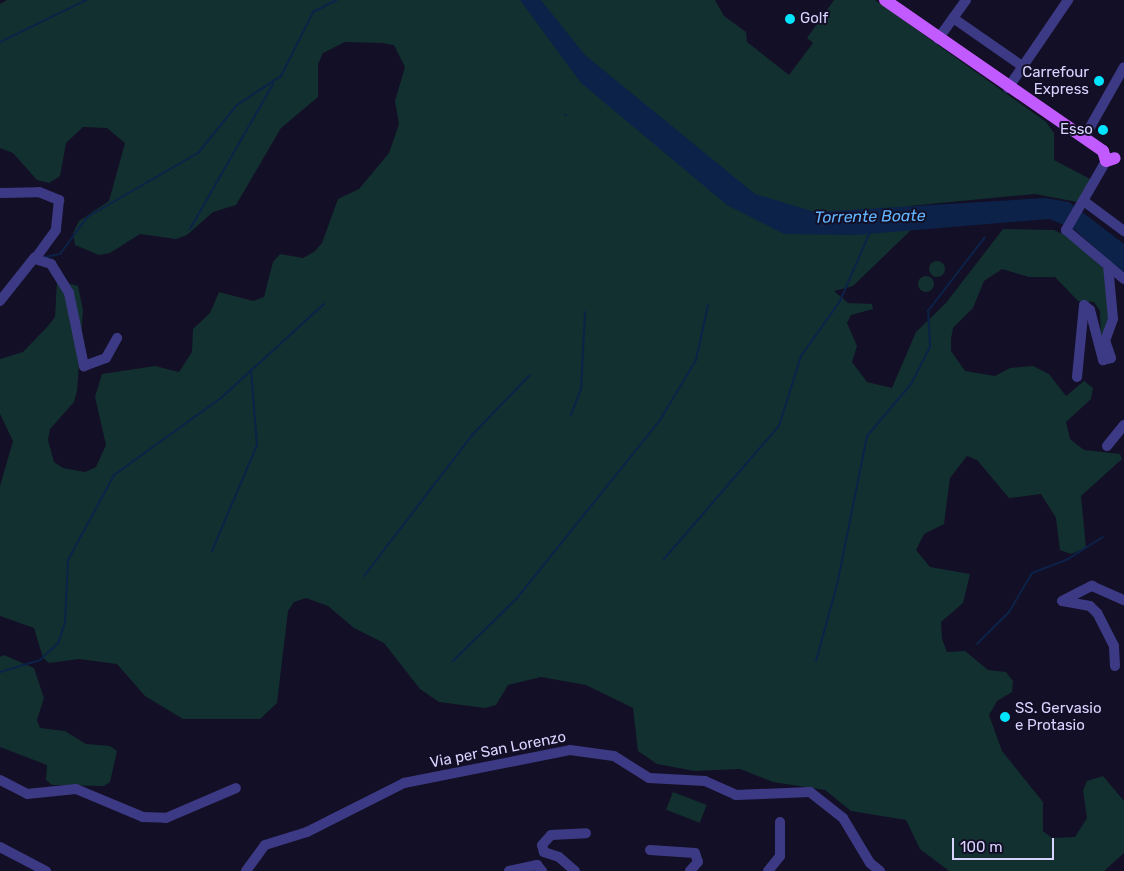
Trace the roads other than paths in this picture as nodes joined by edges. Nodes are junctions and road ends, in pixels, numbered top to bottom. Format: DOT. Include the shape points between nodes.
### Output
graph roads {
  1 [pos="966,0"];
  2 [pos="1068,0"];
  3 [pos="888,1"];
  4 [pos="953,18"];
  5 [pos="938,40"];
  6 [pos="1022,66"];
  7 [pos="1124,67"];
  8 [pos="1008,88"];
  9 [pos="1085,136"];
  10 [pos="1112,158"];
  11 [pos="0,193"];
  12 [pos="1084,202"];
  13 [pos="1124,231"];
  14 [pos="35,257"];
  15 [pos="1108,265"];
  16 [pos="1124,279"];
  17 [pos="0,301"];
  18 [pos="117,338"];
  19 [pos="1077,377"];
  20 [pos="1124,425"];
  21 [pos="1107,446"];
  22 [pos="1124,600"];
  23 [pos="1115,666"];
  24 [pos="0,780"];
  25 [pos="236,788"];
  26 [pos="780,822"];
  27 [pos="586,833"];
  28 [pos="0,847"];
  29 [pos="650,850"];
  30 [pos="46,871"];
  31 [pos="246,871"];
  32 [pos="509,871"];
  33 [pos="542,871"];
  34 [pos="575,871"];
  35 [pos="690,871"];
  36 [pos="768,871"];
  37 [pos="880,871"];
  1 -- 4 [label="street"];
  2 -- 6 [label="street"];
  3 -- 5 [label="main road"];
  4 -- 5 [label="street"];
  4 -- 6 [label="street"];
  5 -- 8 [label="main road"];
  6 -- 8 [label="street"];
  7 -- 9 [label="street"];
  8 -- 9 [label="main road"];
  9 -- 10 [label="main road"];
  10 -- 12 [label="street"];
  11 -- 14 [label="street" via="40,192 59,200 56,230"];
  12 -- 13 [label="street"];
  12 -- 15 [label="street" via="1066,230"];
  14 -- 17 [label="street"];
  14 -- 18 [label="street" via="51,264 69,293 84,366 106,358"];
  15 -- 16 [label="street"];
  15 -- 19 [label="street" via="1113,319 1105,341 1111,358 1103,360 1090,310 1084,305"];
  20 -- 21 [label="street"];
  22 -- 23 [label="street" via="1092,586 1062,601 1090,606 1097,613 1114,646"];
  24 -- 25 [label="street" via="32,794 76,789 143,817 166,818"];
  26 -- 36 [label="street" via="780,856"];
  27 -- 34 [label="street" via="551,835 542,845 544,852 560,857"];
  28 -- 30 [label="street"];
  29 -- 35 [label="street" via="694,853 698,862"];
  31 -- 37 [label="street, Via per San Lorenzo" via="265,845 307,832 404,783 570,750 614,756 649,778 705,781 736,795 810,792 843,818 870,863"];
  32 -- 33 [label="street" via="537,865"];
}
